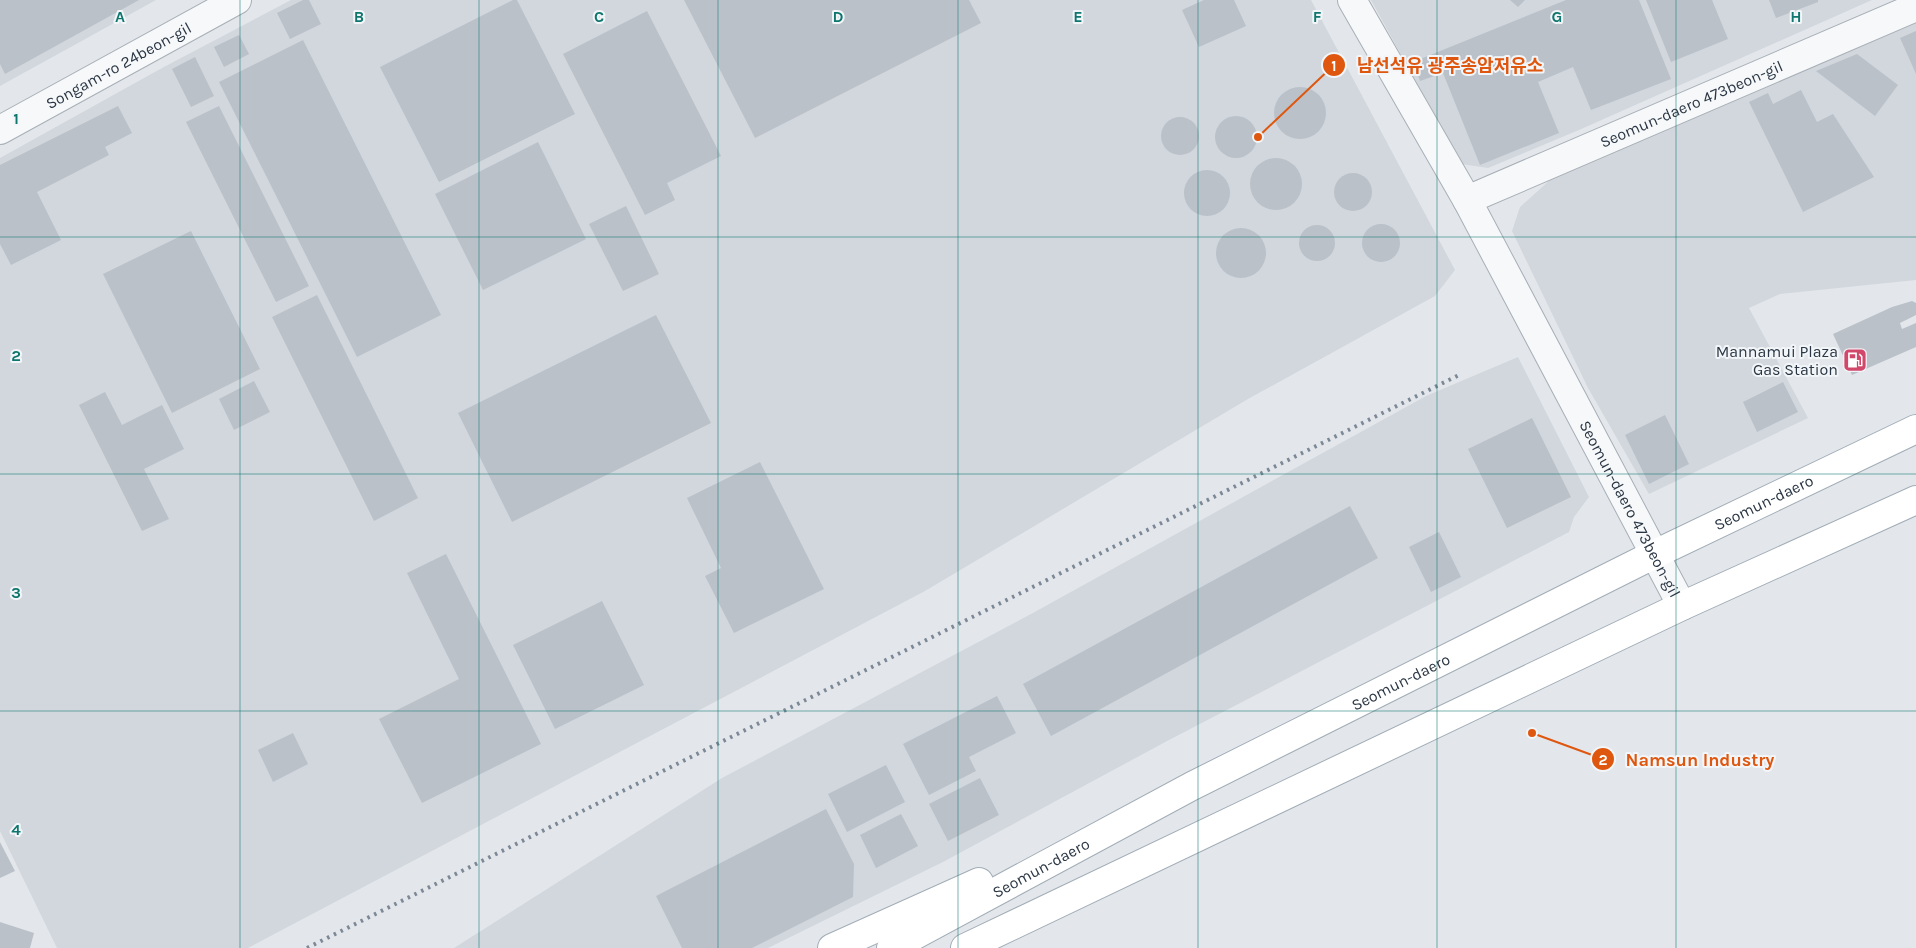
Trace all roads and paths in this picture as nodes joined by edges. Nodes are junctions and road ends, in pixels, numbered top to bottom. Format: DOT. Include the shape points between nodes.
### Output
graph roads {
  1 [pos="237,0"];
  2 [pos="1352,0"];
  3 [pos="1916,7"];
  4 [pos="0,130"];
  5 [pos="1467,200"];
  6 [pos="1916,429"];
  7 [pos="1916,500"];
  8 [pos="1655,554"];
  9 [pos="1682,606"];
  10 [pos="1192,786"];
  11 [pos="832,948"];
  12 [pos="891,948"];
  13 [pos="966,948"];
  1 -- 4 [label="street, Songam-ro 24beon-gil"];
  2 -- 5 [label="street, Seomun-daero 473beon-gil"];
  3 -- 5 [label="street, Seomun-daero 473beon-gil"];
  5 -- 8 [label="street, Seomun-daero 473beon-gil"];
  6 -- 8 [label="main road, Seomun-daero"];
  7 -- 9 [label="main road"];
  8 -- 9 [label="street, Seomun-daero 473beon-gil"];
  8 -- 10 [label="main road, Seomun-daero"];
  9 -- 13 [label="main road"];
  10 -- 11 [label="main road"];
  10 -- 12 [label="main road, Seomun-daero"];
}
